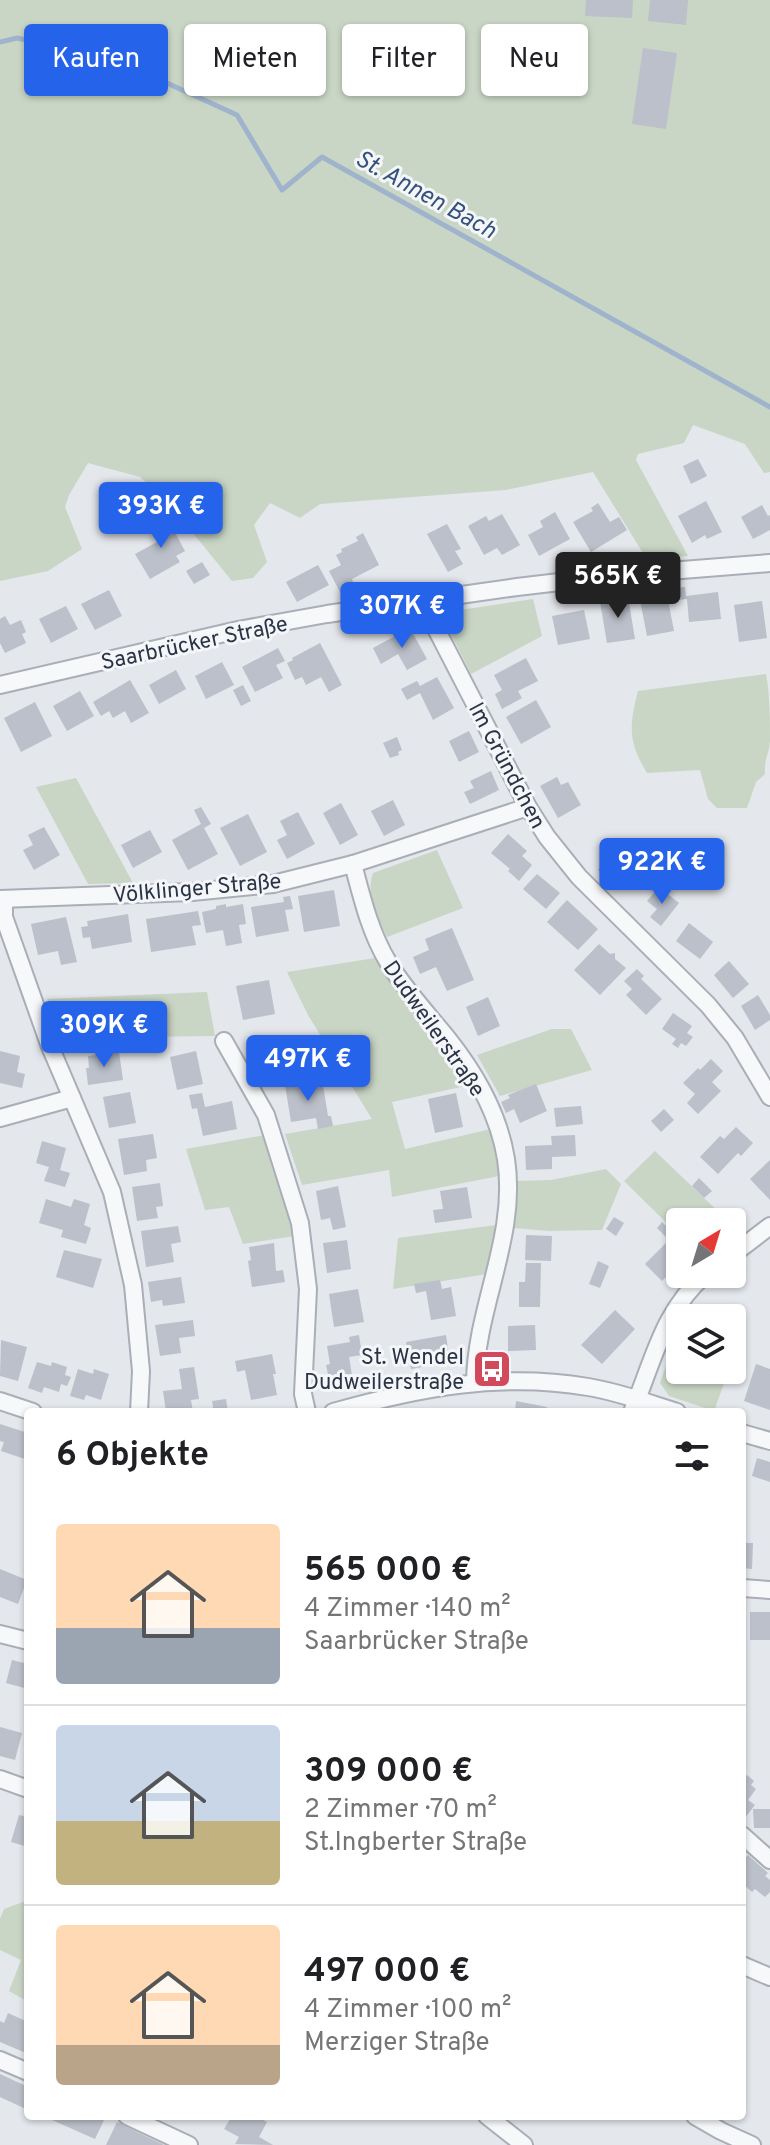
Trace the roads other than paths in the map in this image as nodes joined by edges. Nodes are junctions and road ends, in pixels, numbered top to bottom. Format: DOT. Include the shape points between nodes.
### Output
graph roads {
  1 [pos="770,563"];
  2 [pos="425,599"];
  3 [pos="0,685"];
  4 [pos="528,807"];
  5 [pos="353,864"];
  6 [pos="2,899"];
  7 [pos="224,1041"];
  8 [pos="770,1097"];
  9 [pos="72,1098"];
  10 [pos="0,1118"];
  11 [pos="770,1226"];
  12 [pos="746,1244"];
  13 [pos="692,1288"];
  14 [pos="475,1382"];
  15 [pos="0,1401"];
  16 [pos="635,1406"];
  17 [pos="139,1408"];
  18 [pos="306,1408"];
  19 [pos="348,1408"];
  20 [pos="24,1409"];
  21 [pos="746,1434"];
  22 [pos="770,1441"];
  23 [pos="746,1588"];
  24 [pos="770,1590"];
  25 [pos="0,1634"];
  26 [pos="24,1640"];
  27 [pos="0,1779"];
  28 [pos="24,1788"];
  29 [pos="746,1839"];
  30 [pos="770,1860"];
  31 [pos="746,1967"];
  32 [pos="770,1977"];
  33 [pos="0,2060"];
  34 [pos="24,2070"];
  35 [pos="136,2120"];
  36 [pos="492,2120"];
  37 [pos="699,2120"];
  38 [pos="718,2138"];
  39 [pos="189,2145"];
  40 [pos="524,2145"];
  41 [pos="752,2145"];
  1 -- 2 [label="street, Saarbrücker Straße"];
  2 -- 3 [label="street, Saarbrücker Straße" via="238,630"];
  2 -- 4 [label="street, Im Gründchen"];
  4 -- 5 [label="street, Völklinger Straße"];
  4 -- 8 [label="street, Im Gründchen" via="579,877 717,1016"];
  5 -- 6 [label="street, Völklinger Straße" via="273,884"];
  5 -- 14 [label="street, Dudweilerstraße" via="367,919 387,961 476,1079 506,1159 505,1231 482,1322"];
  6 -- 9 [label="street" via="4,917"];
  7 -- 18 [label="street" via="266,1115 300,1223 308,1289"];
  9 -- 10 [label="street"];
  9 -- 17 [label="street" via="112,1192 133,1285"];
  11 -- 12 [label="street"];
  13 -- 16 [label="street" via="668,1320"];
  14 -- 16 [label="street" via="587,1387"];
  14 -- 19 [label="street"];
  15 -- 20 [label="street"];
  21 -- 22 [label="street"];
  23 -- 24 [label="street"];
  25 -- 26 [label="street"];
  27 -- 28 [label="street"];
  29 -- 30 [label="street"];
  31 -- 32 [label="street"];
  33 -- 34 [label="street"];
  35 -- 39 [label="street"];
  36 -- 40 [label="street"];
  37 -- 38 [label="street"];
  38 -- 41 [label="street"];
}
